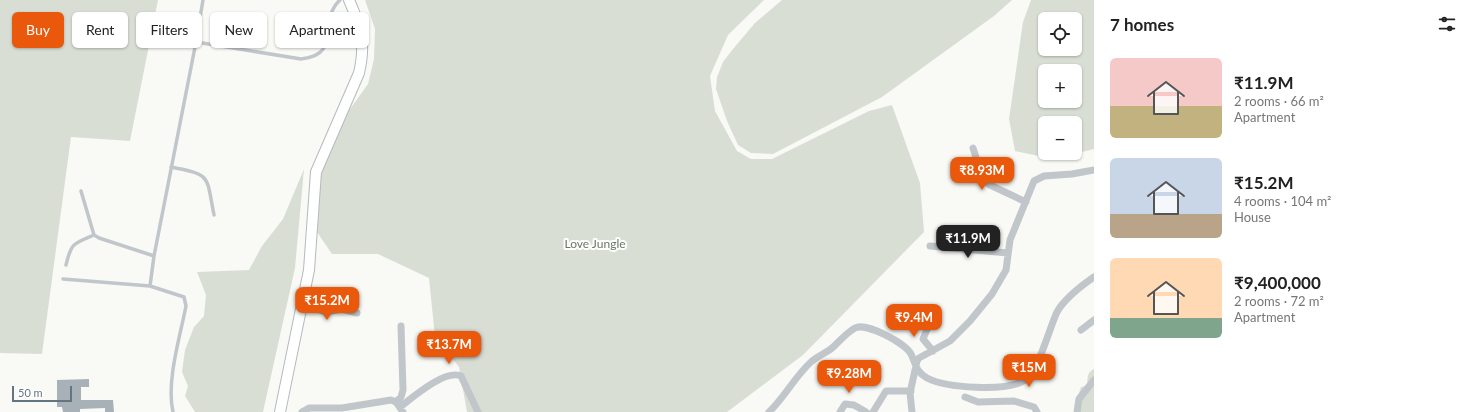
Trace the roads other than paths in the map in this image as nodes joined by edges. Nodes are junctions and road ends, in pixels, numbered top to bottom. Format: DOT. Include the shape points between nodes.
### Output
graph roads {
  1 [pos="203,0"];
  2 [pos="340,0"];
  3 [pos="349,0"];
  4 [pos="201,12"];
  5 [pos="202,43"];
  6 [pos="195,48"];
  7 [pos="973,148"];
  8 [pos="171,167"];
  9 [pos="1094,170"];
  10 [pos="81,191"];
  11 [pos="1026,202"];
  12 [pos="214,215"];
  13 [pos="94,235"];
  14 [pos="930,246"];
  15 [pos="1008,253"];
  16 [pos="154,256"];
  17 [pos="66,265"];
  18 [pos="1094,277"];
  19 [pos="63,279"];
  20 [pos="150,286"];
  21 [pos="302,305"];
  22 [pos="357,313"];
  23 [pos="931,320"];
  24 [pos="1094,320"];
  25 [pos="400,326"];
  26 [pos="1081,330"];
  27 [pos="933,352"];
  28 [pos="915,366"];
  29 [pos="1094,380"];
  30 [pos="911,391"];
  31 [pos="965,397"];
  32 [pos="400,407"];
  33 [pos="173,412"];
  34 [pos="280,412"];
  35 [pos="302,412"];
  36 [pos="478,412"];
  37 [pos="769,412"];
  38 [pos="840,412"];
  39 [pos="866,412"];
  40 [pos="873,412"];
  41 [pos="912,412"];
  42 [pos="1036,412"];
  43 [pos="1077,412"];
  1 -- 4 [label="lane"];
  2 -- 5 [label="lane" via="332,11 325,46 321,54 313,58 301,59"];
  3 -- 21 [label="street" via="359,23 363,57 359,73 316,172 312,250"];
  6 -- 8 [label="lane"];
  7 -- 11 [label="street" via="983,179"];
  8 -- 12 [label="lane" via="198,172 203,176 207,181"];
  8 -- 16 [label="lane"];
  9 -- 11 [label="street" via="1038,178 1031,185"];
  10 -- 13 [label="lane"];
  11 -- 15 [label="street" via="1010,240"];
  13 -- 16 [label="lane"];
  13 -- 17 [label="lane" via="70,248"];
  14 -- 15 [label="street"];
  15 -- 27 [label="street" via="1006,270 992,294 960,332"];
  16 -- 20 [label="lane"];
  18 -- 28 [label="street" via="1079,288 1058,311 1038,362 1025,380 984,387 961,387 928,378"];
  19 -- 20 [label="lane"];
  20 -- 33 [label="lane" via="178,294 186,301 171,388"];
  21 -- 22 [label="street" via="326,312 342,309"];
  21 -- 34 [label="street"];
  23 -- 27 [label="street" via="923,339"];
  24 -- 26 [label="street"];
  25 -- 32 [label="street" via="403,390"];
  27 -- 28 [label="street" via="919,358"];
  28 -- 30 [label="street"];
  28 -- 37 [label="street" via="910,353 890,338 870,329 856,328 812,361"];
  29 -- 43 [label="street" via="1079,399"];
  30 -- 40 [label="street" via="886,391"];
  30 -- 41 [label="street"];
  31 -- 42 [label="street" via="978,402 1014,401 1034,407"];
  32 -- 35 [label="street" via="384,401 342,408 309,408"];
  32 -- 36 [label="street" via="444,376 457,374 461,376"];
  38 -- 39 [label="street" via="845,404 849,403"];
}
